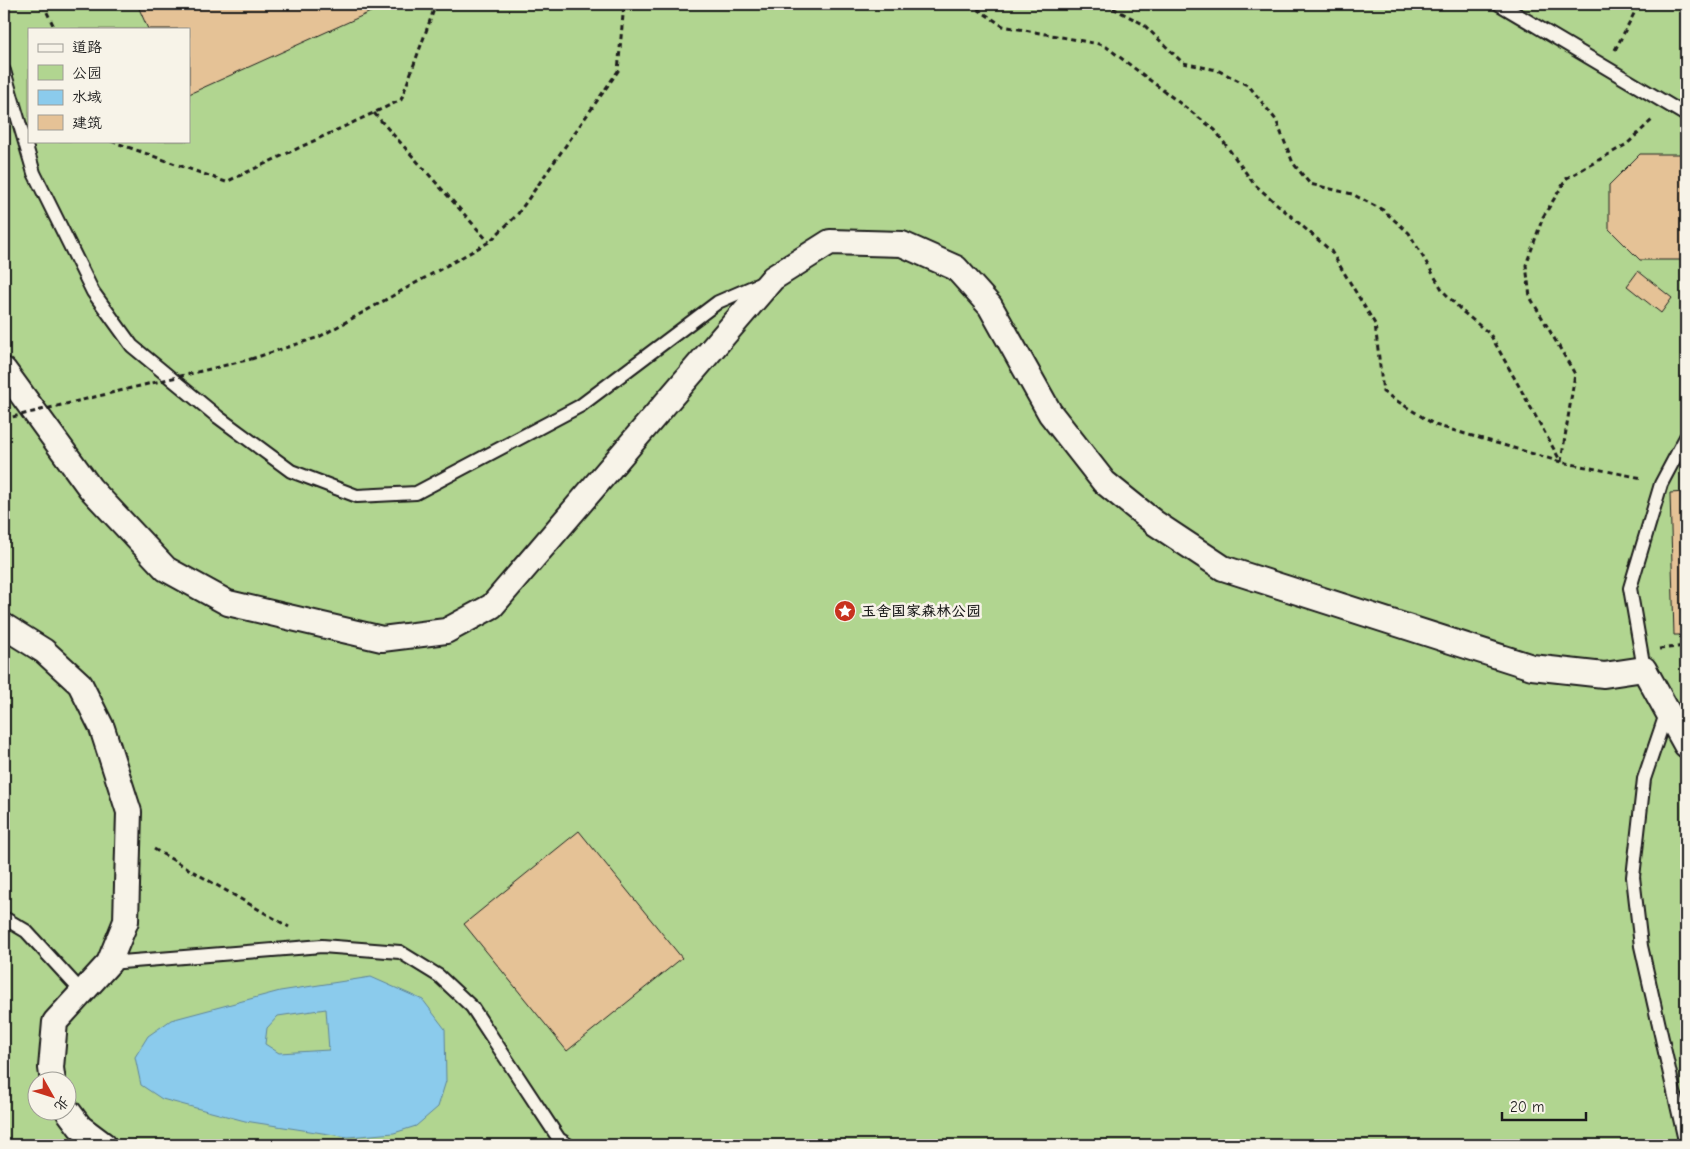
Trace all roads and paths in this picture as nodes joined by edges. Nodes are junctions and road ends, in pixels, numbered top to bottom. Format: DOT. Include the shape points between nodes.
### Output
graph roads {
  1 [pos="44,4"];
  2 [pos="436,4"];
  3 [pos="624,4"];
  4 [pos="970,4"];
  5 [pos="1105,4"];
  6 [pos="1500,4"];
  7 [pos="1639,4"];
  8 [pos="55,28"];
  9 [pos="1605,66"];
  10 [pos="4,71"];
  11 [pos="1667,105"];
  12 [pos="374,113"];
  13 [pos="1686,115"];
  14 [pos="115,142"];
  15 [pos="489,242"];
  16 [pos="773,278"];
  17 [pos="4,370"];
  18 [pos="4,419"];
  19 [pos="1686,437"];
  20 [pos="1561,462"];
  21 [pos="1661,484"];
  22 [pos="4,626"];
  23 [pos="1644,669"];
  24 [pos="1667,711"];
  25 [pos="1686,745"];
  26 [pos="128,834"];
  27 [pos="4,918"];
  28 [pos="322,946"];
  29 [pos="109,963"];
  30 [pos="82,992"];
  31 [pos="51,1072"];
  32 [pos="76,1122"];
  33 [pos="743,1139"];
  34 [pos="104,1145"];
  35 [pos="568,1145"];
  36 [pos="729,1145"];
  37 [pos="1686,1145"];
  1 -- 8 [label="path"];
  2 -- 12 [label="path" via="401,100"];
  3 -- 15 [label="path" via="618,71 518,215"];
  4 -- 20 [label="path" via="1003,26 1104,45 1216,130 1254,184 1331,252 1375,324 1383,392 1435,425"];
  5 -- 20 [label="path" via="1143,24 1183,63 1217,70 1249,86 1276,120 1293,163 1310,184 1352,194 1383,210 1409,233 1443,291 1490,334"];
  6 -- 9 [label="lane"];
  7 -- 9 [label="path"];
  9 -- 11 [label="lane"];
  10 -- 16 [label="lane" via="34,173 92,292 132,346 218,417 291,470 357,496 416,493 580,406 718,302"];
  11 -- 13 [label="lane"];
  11 -- 20 [label="path" via="1627,144 1567,178 1543,217 1526,265 1530,297 1575,374"];
  12 -- 14 [label="path" via="226,182"];
  12 -- 15 [label="path"];
  15 -- 18 [label="path, bridge" via="319,337 251,359"];
  16 -- 17 [label="street" via="492,606 446,630 382,639 228,603 166,569 90,488"];
  16 -- 23 [label="street" via="830,242 902,244 956,268 990,306 1050,413 1104,482 1156,523 1223,568 1532,667 1604,675"];
  19 -- 21 [label="lane"];
  20 -- 21 [label="path"];
  21 -- 23 [label="lane" via="1630,588"];
  22 -- 26 [label="street" via="44,651 80,684 102,728 129,812"];
  23 -- 24 [label="street"];
  24 -- 25 [label="street"];
  24 -- 37 [label="lane" via="1644,779 1633,876 1641,946"];
  26 -- 28 [label="path"];
  26 -- 29 [label="street" via="126,921"];
  27 -- 30 [label="lane" via="26,931"];
  28 -- 29 [label="lane"];
  28 -- 35 [label="lane" via="400,952 439,976 472,1008 559,1139"];
  29 -- 30 [label="street"];
  30 -- 31 [label="street" via="55,1022"];
  32 -- 34 [label="street"];
  33 -- 36 [label="path"];
}
